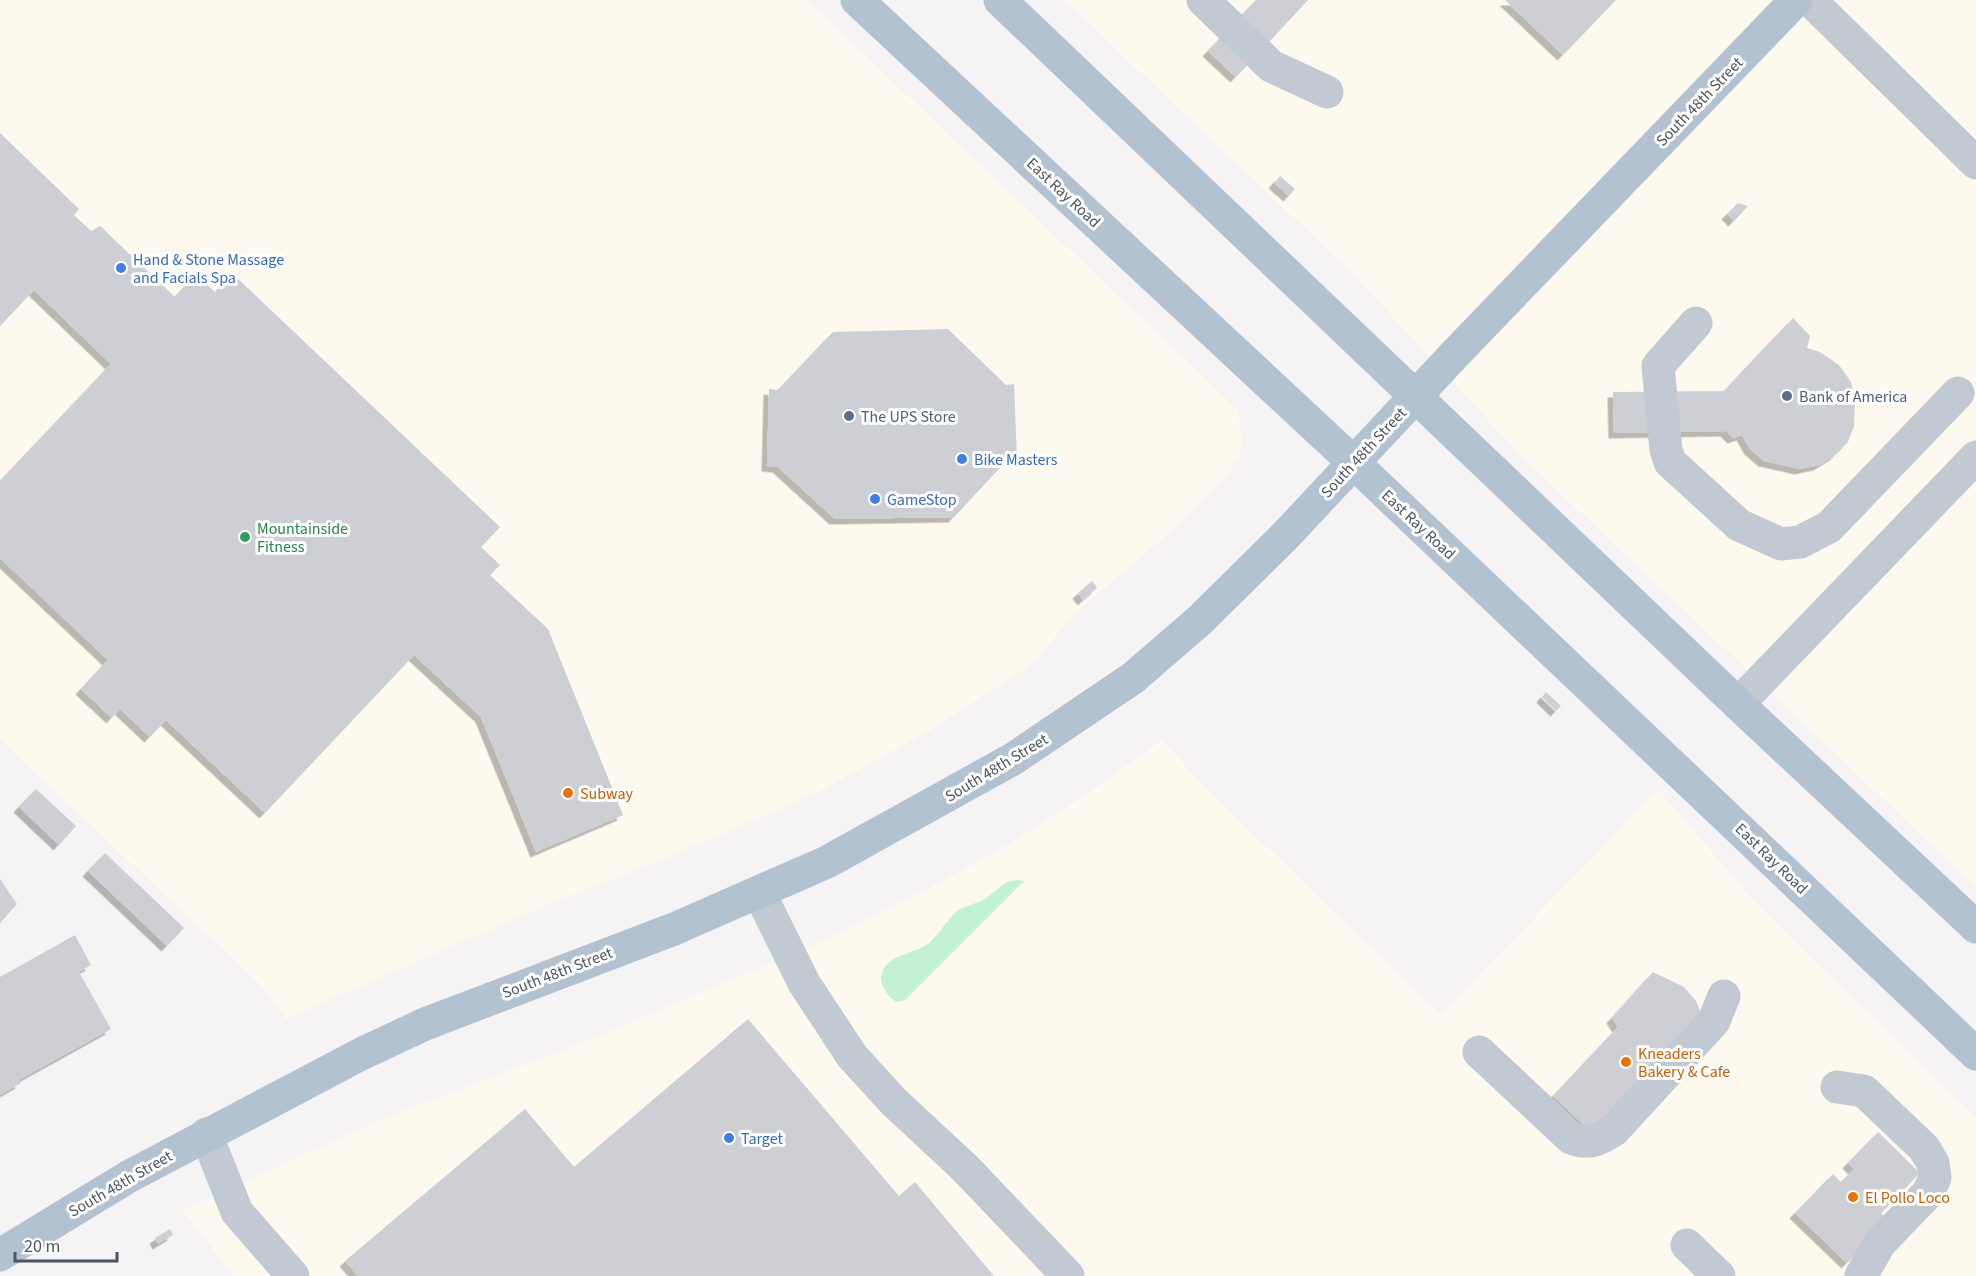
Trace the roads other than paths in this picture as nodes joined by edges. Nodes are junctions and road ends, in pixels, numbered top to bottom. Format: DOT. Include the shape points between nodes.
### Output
graph roads {
  1 [pos="857,0"];
  2 [pos="1000,0"];
  3 [pos="1203,0"];
  4 [pos="1796,0"];
  5 [pos="1810,0"];
  6 [pos="1327,92"];
  7 [pos="1976,163"];
  8 [pos="1696,322"];
  9 [pos="1958,393"];
  10 [pos="1415,397"];
  11 [pos="1976,457"];
  12 [pos="1354,463"];
  13 [pos="1738,704"];
  14 [pos="759,892"];
  15 [pos="1976,927"];
  16 [pos="1724,996"];
  17 [pos="1479,1052"];
  18 [pos="1976,1053"];
  19 [pos="1837,1087"];
  20 [pos="206,1134"];
  21 [pos="1687,1245"];
  22 [pos="0,1255"];
  23 [pos="293,1276"];
  24 [pos="1068,1276"];
  25 [pos="1719,1276"];
  26 [pos="1861,1276"];
  1 -- 12 [label="main road, East Ray Road"];
  2 -- 10 [label="main road"];
  3 -- 6 [label="lane" via="1271,66"];
  4 -- 10 [label="main road, South 48th Street"];
  5 -- 7 [label="lane"];
  8 -- 9 [label="lane" via="1658,366 1670,462 1739,525 1781,544 1800,542 1829,527"];
  10 -- 12 [label="main road, South 48th Street"];
  10 -- 13 [label="main road"];
  11 -- 13 [label="lane"];
  12 -- 14 [label="main road, South 48th Street" via="1230,591 1133,678 958,792 827,862"];
  12 -- 18 [label="main road, East Ray Road"];
  13 -- 15 [label="main road"];
  14 -- 20 [label="main road, South 48th Street" via="425,1024"];
  14 -- 24 [label="lane" via="804,983 852,1056"];
  16 -- 17 [label="lane" via="1714,1021 1614,1130 1585,1143 1571,1138"];
  19 -- 26 [label="lane" via="1864,1091 1879,1104 1924,1149 1933,1163 1935,1178 1928,1193 1880,1243"];
  20 -- 22 [label="main road, South 48th Street"];
  20 -- 23 [label="lane" via="237,1212"];
  21 -- 25 [label="lane"];
}
